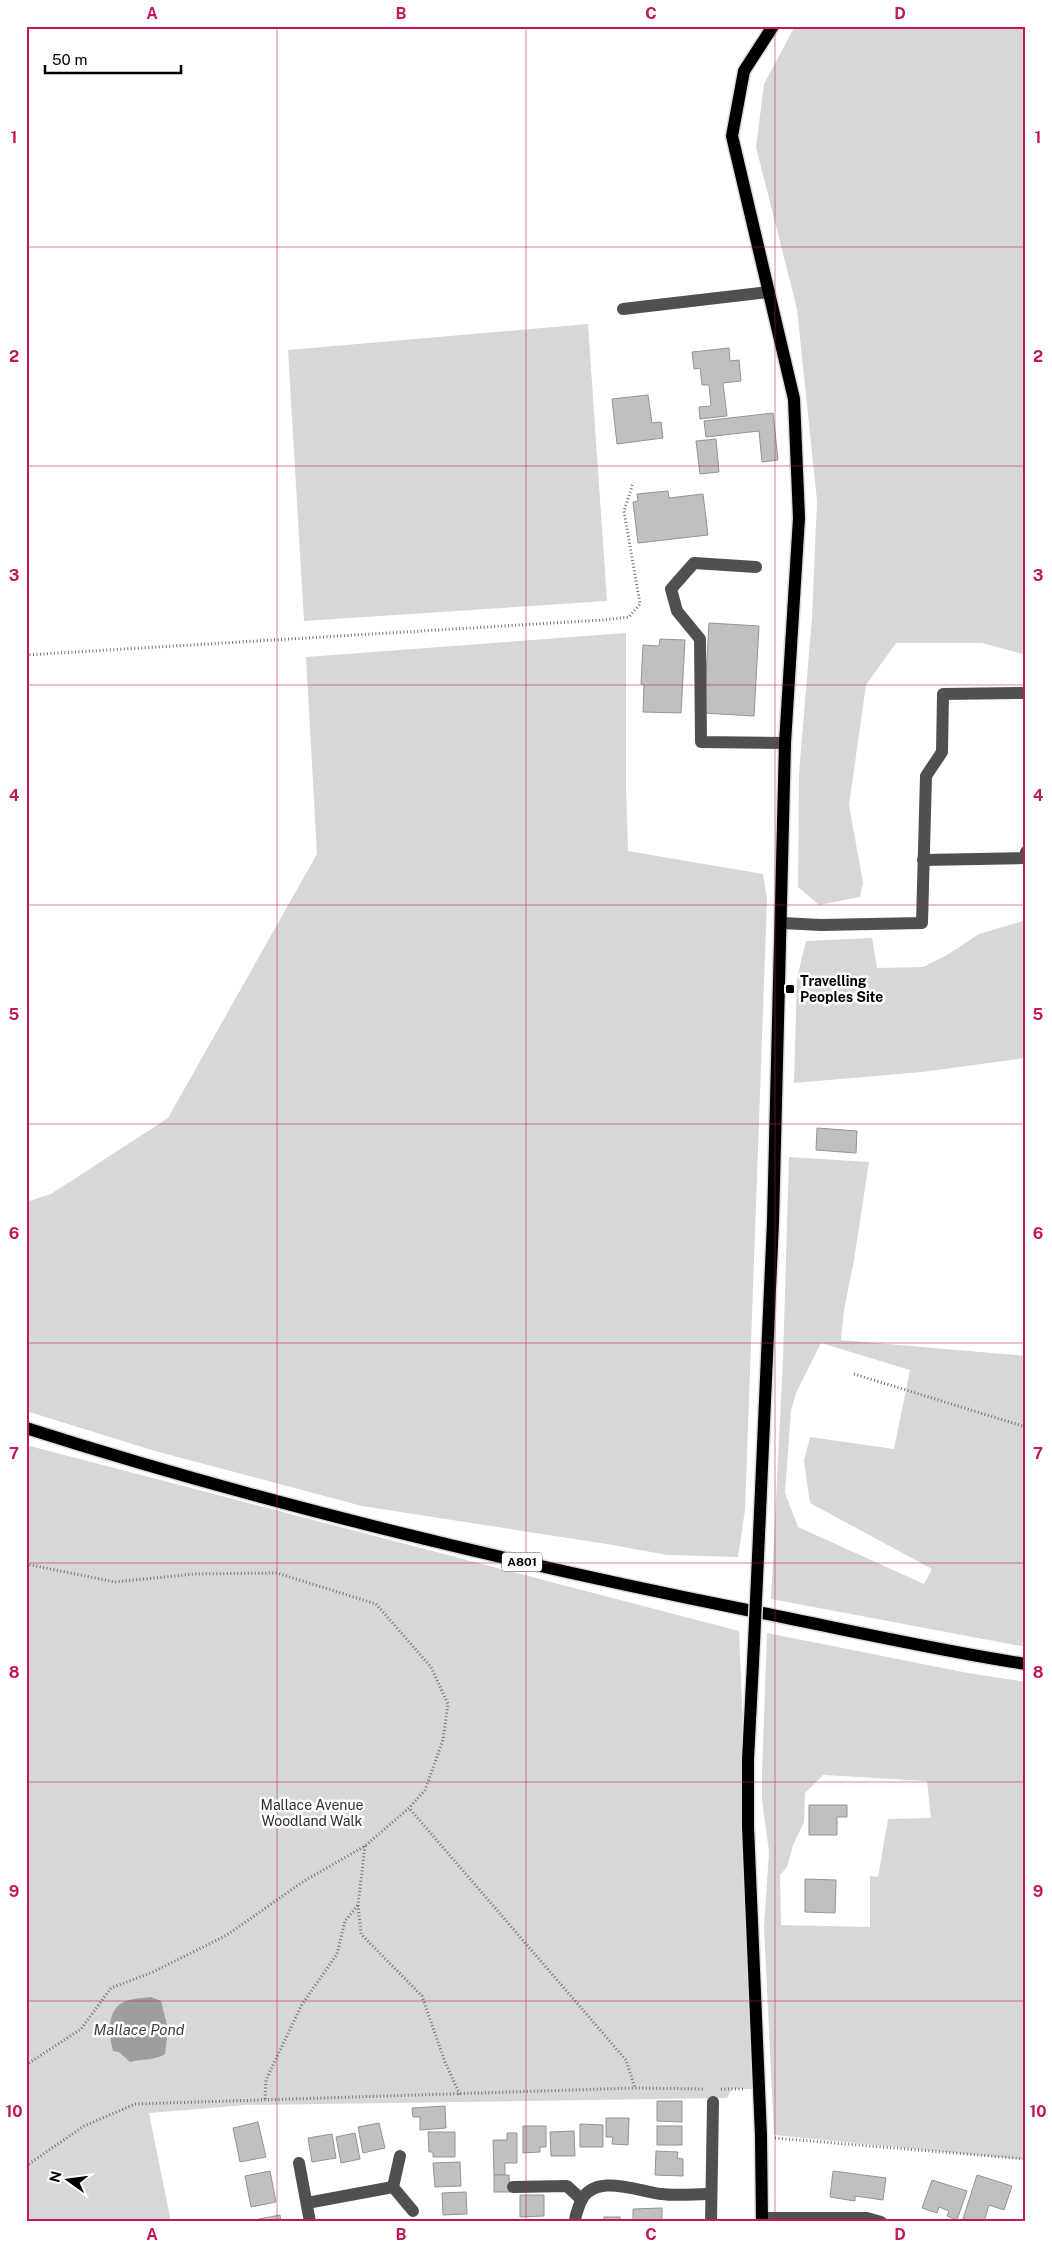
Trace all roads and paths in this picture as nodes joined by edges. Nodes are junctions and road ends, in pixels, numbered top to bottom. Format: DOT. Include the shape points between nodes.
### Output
graph roads {
  1 [pos="774,26"];
  2 [pos="768,292"];
  3 [pos="623,309"];
  4 [pos="633,483"];
  5 [pos="756,567"];
  6 [pos="26,654"];
  7 [pos="1026,693"];
  8 [pos="785,743"];
  9 [pos="1026,852"];
  10 [pos="923,860"];
  11 [pos="782,923"];
  12 [pos="854,1374"];
  13 [pos="1026,1427"];
  14 [pos="26,1428"];
  15 [pos="26,1564"];
  16 [pos="1026,1664"];
  17 [pos="409,1808"];
  18 [pos="365,1846"];
  19 [pos="358,1906"];
  20 [pos="26,2065"];
  21 [pos="635,2088"];
  22 [pos="758,2089"];
  23 [pos="460,2095"];
  24 [pos="265,2099"];
  25 [pos="713,2102"];
  26 [pos="760,2136"];
  27 [pos="400,2156"];
  28 [pos="1026,2159"];
  29 [pos="299,2163"];
  30 [pos="26,2166"];
  31 [pos="393,2187"];
  32 [pos="513,2187"];
  33 [pos="711,2194"];
  34 [pos="582,2200"];
  35 [pos="307,2203"];
  36 [pos="413,2211"];
  37 [pos="762,2220"];
  38 [pos="310,2222"];
  39 [pos="575,2222"];
  40 [pos="711,2222"];
  41 [pos="880,2222"];
  1 -- 2 [label="main road" via="744,71 732,136"];
  2 -- 3 [label="street"];
  2 -- 8 [label="main road" via="794,399 799,518"];
  4 -- 6 [label="path" via="624,511 640,604 630,616"];
  5 -- 8 [label="street" via="694,563 671,589 677,611 700,639 701,742"];
  7 -- 10 [label="street" via="943,694 942,752 926,776"];
  8 -- 11 [label="main road"];
  9 -- 10 [label="street" via="1025,858"];
  10 -- 11 [label="street" via="922,923"];
  11 -- 22 [label="main road, bridge" via="774,1213 748,1759"];
  12 -- 13 [label="path"];
  14 -- 16 [label="main road, A801" via="236,1491 412,1537 590,1578"];
  15 -- 17 [label="path" via="115,1582 194,1574 278,1573 376,1604 431,1667 448,1704 443,1740 426,1790"];
  17 -- 18 [label="path"];
  17 -- 21 [label="path" via="626,2060"];
  18 -- 19 [label="path"];
  18 -- 20 [label="path" via="304,1881 227,1935 154,1972 111,1988 82,2029"];
  19 -- 23 [label="path" via="361,1934 422,1996"];
  19 -- 24 [label="path" via="345,1921 337,1954 301,2006 266,2080"];
  21 -- 22 [label="path"];
  21 -- 23 [label="path"];
  22 -- 26 [label="main road"];
  23 -- 24 [label="path"];
  24 -- 30 [label="path" via="135,2104 84,2126"];
  25 -- 33 [label="street"];
  26 -- 28 [label="path"];
  26 -- 37 [label="main road"];
  27 -- 31 [label="street"];
  29 -- 35 [label="street"];
  31 -- 35 [label="street"];
  31 -- 36 [label="street"];
  32 -- 34 [label="street" via="567,2186"];
  33 -- 34 [label="street" via="663,2194 612,2185 601,2186"];
  33 -- 40 [label="street"];
  34 -- 39 [label="street"];
  35 -- 38 [label="street"];
  37 -- 41 [label="street" via="867,2218"];
}
